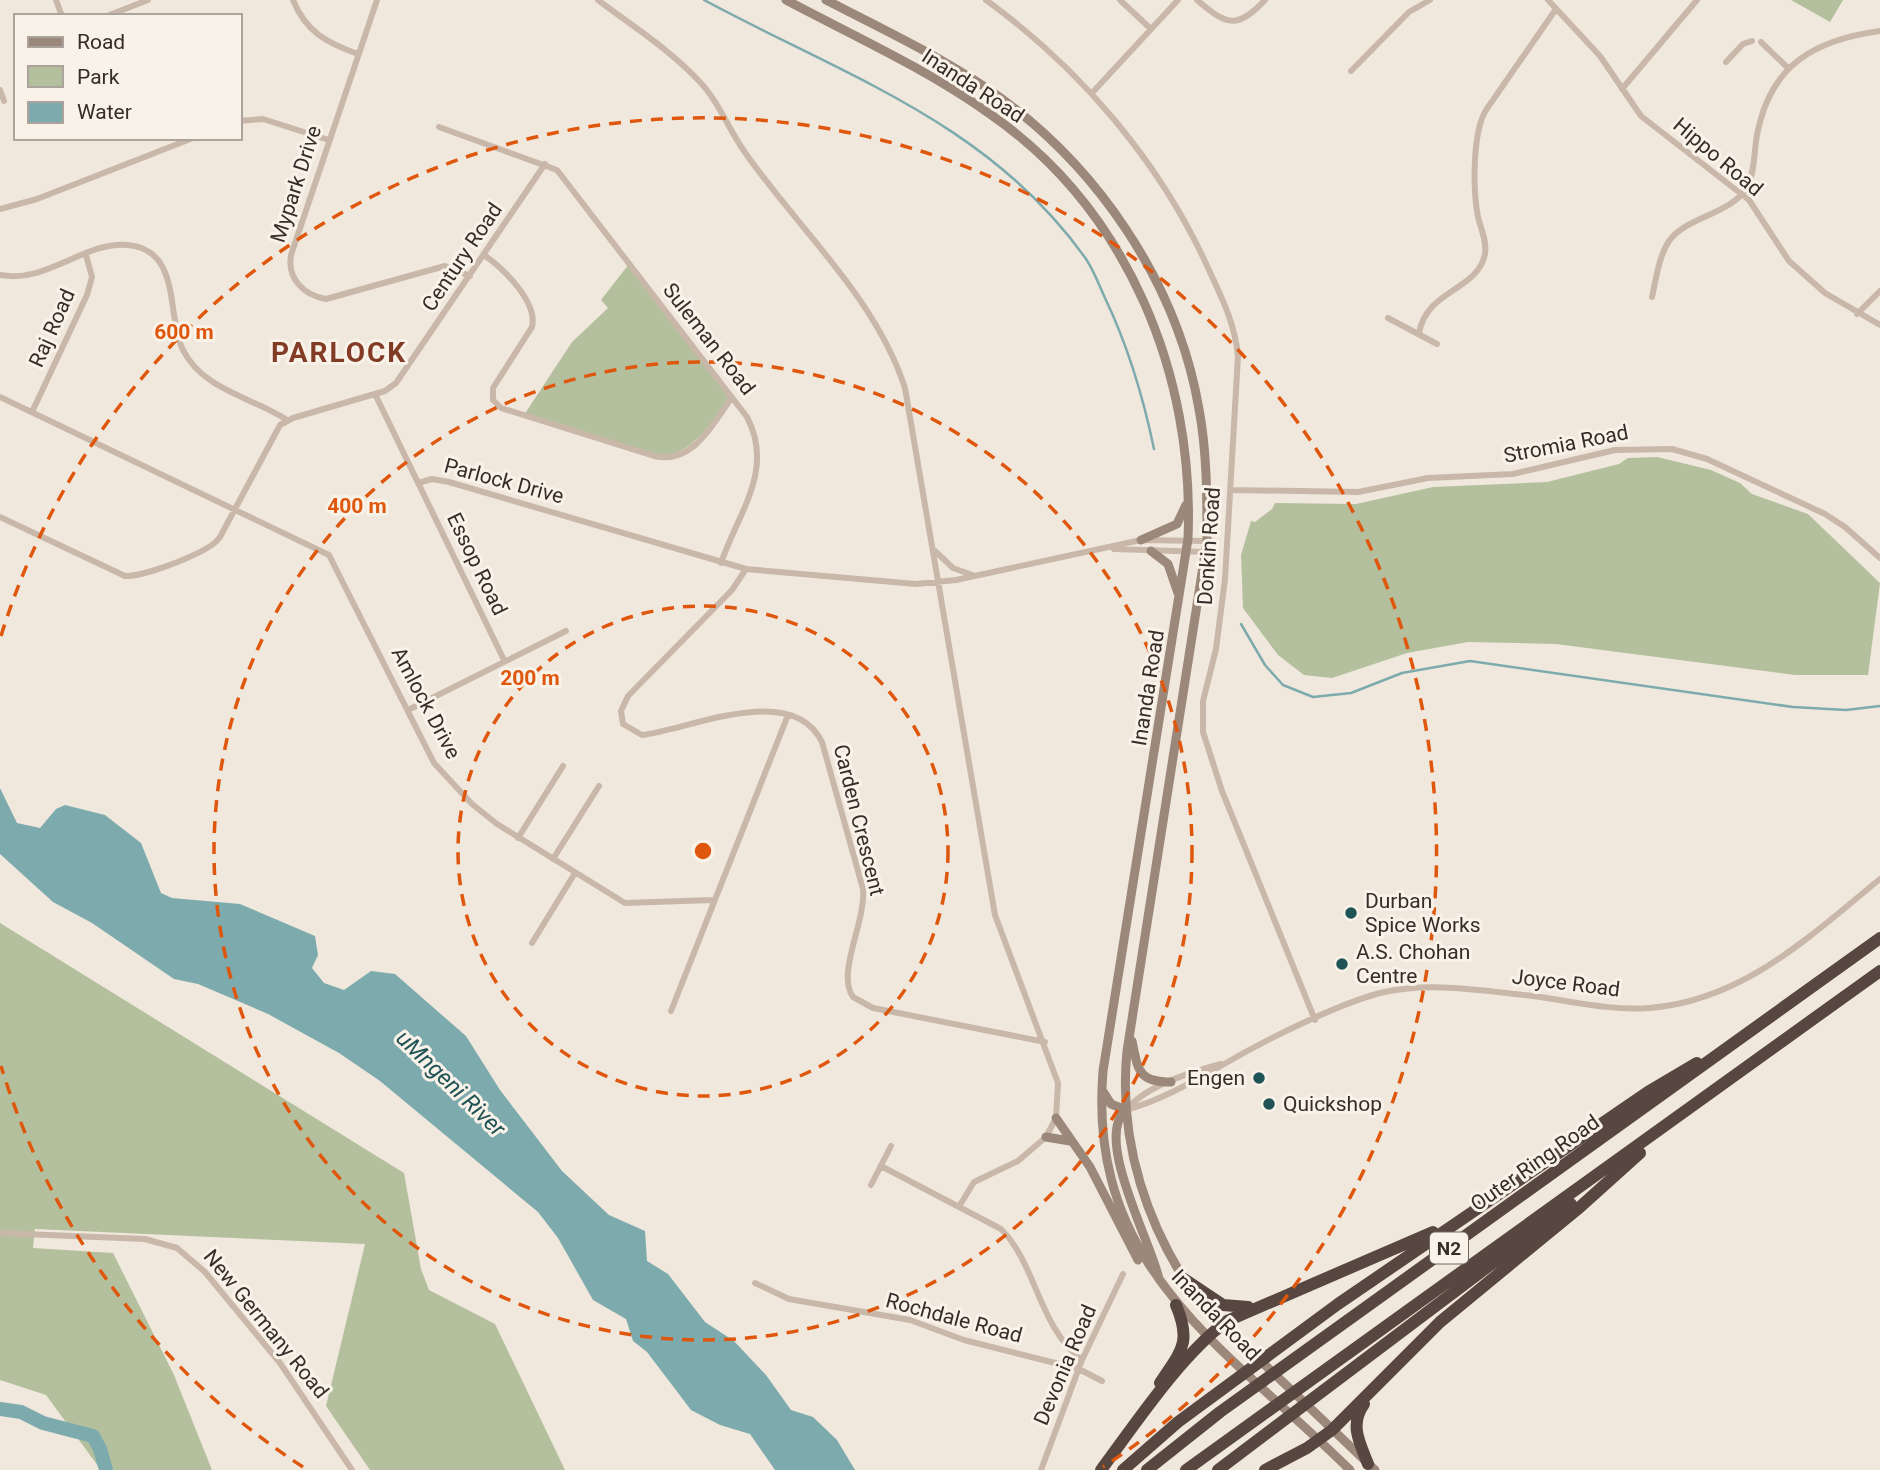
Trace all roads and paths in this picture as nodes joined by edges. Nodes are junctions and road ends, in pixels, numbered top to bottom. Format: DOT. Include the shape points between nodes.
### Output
graph roads {
  1 [pos="148,0"];
  2 [pos="293,0"];
  3 [pos="377,0"];
  4 [pos="598,0"];
  5 [pos="786,0"];
  6 [pos="826,0"];
  7 [pos="986,0"];
  8 [pos="1120,0"];
  9 [pos="1178,0"];
  10 [pos="1197,0"];
  11 [pos="1265,0"];
  12 [pos="1430,0"];
  13 [pos="1548,0"];
  14 [pos="1697,0"];
  15 [pos="1556,9"];
  16 [pos="112,14"];
  17 [pos="1151,29"];
  18 [pos="1880,31"];
  19 [pos="1752,41"];
  20 [pos="1761,42"];
  21 [pos="358,54"];
  22 [pos="1726,62"];
  23 [pos="1788,68"];
  24 [pos="1351,71"];
  25 [pos="1622,89"];
  26 [pos="0,90"];
  27 [pos="1092,93"];
  28 [pos="4,101"];
  29 [pos="242,121"];
  30 [pos="439,127"];
  31 [pos="188,140"];
  32 [pos="329,140"];
  33 [pos="545,164"];
  34 [pos="1740,193"];
  35 [pos="0,209"];
  36 [pos="86,255"];
  37 [pos="484,255"];
  38 [pos="0,275"];
  39 [pos="470,276"];
  40 [pos="1880,291"];
  41 [pos="1652,297"];
  42 [pos="1857,314"];
  43 [pos="1388,318"];
  44 [pos="1880,325"];
  45 [pos="1419,334"];
  46 [pos="1437,344"];
  47 [pos="375,394"];
  48 [pos="0,397"];
  49 [pos="732,397"];
  50 [pos="32,412"];
  51 [pos="287,420"];
  52 [pos="418,483"];
  53 [pos="1231,490"];
  54 [pos="1189,497"];
  55 [pos="236,509"];
  56 [pos="0,517"];
  57 [pos="1188,539"];
  58 [pos="1141,540"];
  59 [pos="1207,541"];
  60 [pos="1107,549"];
  61 [pos="933,550"];
  62 [pos="1151,551"];
  63 [pos="1186,551"];
  64 [pos="1207,552"];
  65 [pos="1880,558"];
  66 [pos="721,563"];
  67 [pos="746,569"];
  68 [pos="975,576"];
  69 [pos="939,583"];
  70 [pos="1179,602"];
  71 [pos="566,631"];
  72 [pos="505,660"];
  73 [pos="408,710"];
  74 [pos="788,715"];
  75 [pos="563,766"];
  76 [pos="599,786"];
  77 [pos="518,838"];
  78 [pos="553,859"];
  79 [pos="575,873"];
  80 [pos="1880,879"];
  81 [pos="713,900"];
  82 [pos="1880,938"];
  83 [pos="532,943"];
  84 [pos="1880,971"];
  85 [pos="671,1011"];
  86 [pos="1315,1020"];
  87 [pos="1754,1028"];
  88 [pos="1130,1033"];
  89 [pos="1045,1042"];
  90 [pos="1226,1063"];
  91 [pos="1171,1082"];
  92 [pos="1102,1089"];
  93 [pos="1697,1104"];
  94 [pos="1126,1110"];
  95 [pos="1056,1118"];
  96 [pos="1046,1137"];
  97 [pos="1070,1141"];
  98 [pos="891,1146"];
  99 [pos="1625,1165"];
  100 [pos="881,1166"];
  101 [pos="871,1185"];
  102 [pos="960,1205"];
  103 [pos="1465,1217"];
  104 [pos="0,1233"];
  105 [pos="1123,1274"];
  106 [pos="1181,1277"];
  107 [pos="755,1283"];
  108 [pos="1160,1284"];
  109 [pos="1261,1304"];
  110 [pos="1176,1305"];
  111 [pos="1221,1326"];
  112 [pos="1208,1337"];
  113 [pos="1082,1360"];
  114 [pos="1079,1369"];
  115 [pos="1102,1381"];
  116 [pos="1378,1384"];
  117 [pos="1332,1430"];
  118 [pos="1129,1434"];
  119 [pos="1319,1441"];
  120 [pos="1372,1467"];
  121 [pos="352,1470"];
  122 [pos="1041,1470"];
  123 [pos="1101,1470"];
  124 [pos="1123,1470"];
  125 [pos="1147,1470"];
  126 [pos="1186,1470"];
  127 [pos="1218,1470"];
  128 [pos="1265,1470"];
  129 [pos="1350,1470"];
  1 -- 16 [label="street"];
  2 -- 21 [label="street" via="304,22 319,37"];
  3 -- 21 [label="street, Mypark Drive"];
  4 -- 61 [label="street" via="699,81 744,151 811,233 885,339 910,411"];
  5 -- 54 [label="main road, Inanda Road" via="944,83 993,115 1049,163 1087,208 1133,278 1161,340 1182,420"];
  6 -- 59 [label="main road, Inanda Road" via="989,90 1047,135 1106,201 1154,278 1188,365 1205,454"];
  7 -- 27 [label="street, Donkin Road"];
  8 -- 17 [label="street"];
  9 -- 17 [label="street"];
  10 -- 11 [label="street" via="1230,21 1245,19"];
  12 -- 24 [label="street" via="1409,12"];
  13 -- 15 [label="street, Hippo Road"];
  14 -- 25 [label="street"];
  15 -- 25 [label="street, Hippo Road" via="1600,56"];
  15 -- 45 [label="street" via="1478,127 1476,202 1486,246 1482,263 1428,309"];
  17 -- 27 [label="street"];
  18 -- 23 [label="street" via="1836,40"];
  19 -- 22 [label="street" via="1742,44"];
  20 -- 23 [label="street"];
  21 -- 32 [label="street, Mypark Drive"];
  23 -- 34 [label="street" via="1767,100 1749,182"];
  25 -- 34 [label="street, Hippo Road" via="1651,125"];
  26 -- 28 [label="street"];
  27 -- 53 [label="street, Donkin Road" via="1156,174 1184,219 1232,323 1238,355"];
  29 -- 32 [label="street" via="263,119"];
  30 -- 33 [label="street"];
  31 -- 35 [label="street"];
  32 -- 39 [label="street, Mypark Drive" via="290,258 292,273 303,289 318,298 334,298 445,266"];
  33 -- 37 [label="street, Century Road"];
  33 -- 49 [label="street, Suleman Road" via="560,173"];
  34 -- 41 [label="street" via="1673,237"];
  34 -- 42 [label="street, Hippo Road" via="1752,203 1789,261"];
  36 -- 38 [label="street" via="31,275"];
  36 -- 50 [label="street, Raj Road" via="92,277 87,295"];
  36 -- 51 [label="street" via="128,245 155,258 169,280 181,346 191,364 213,382"];
  37 -- 39 [label="street, Century Road"];
  37 -- 49 [label="street" via="498,265 533,315 532,327 492,388 493,400 501,408 670,458 699,442"];
  39 -- 47 [label="street, Century Road" via="401,377"];
  40 -- 42 [label="street"];
  42 -- 44 [label="street, Hippo Road"];
  43 -- 45 [label="street"];
  45 -- 46 [label="street"];
  47 -- 51 [label="street"];
  47 -- 52 [label="street, Parlock Drive"];
  48 -- 50 [label="street, Amlock Drive"];
  49 -- 66 [label="street, Suleman Road" via="752,428 758,475"];
  50 -- 55 [label="street, Amlock Drive"];
  51 -- 55 [label="street" via="276,430"];
  52 -- 66 [label="street, Parlock Drive" via="432,479 449,482"];
  52 -- 72 [label="street, Essop Road"];
  53 -- 65 [label="street, Stromia Road" via="1358,492 1428,478 1513,474 1615,450 1672,449 1707,459 1825,514"];
  53 -- 86 [label="street, Donkin Road" via="1221,622 1203,701 1203,732 1222,791"];
  54 -- 57 [label="main road, Inanda Road"];
  54 -- 58 [label="main road" via="1177,524"];
  55 -- 56 [label="street" via="211,548 132,576"];
  55 -- 73 [label="street, Amlock Drive" via="329,555"];
  57 -- 58 [label="street, Parlock Drive"];
  57 -- 59 [label="street, Parlock Drive"];
  57 -- 63 [label="main road, Inanda Road"];
  58 -- 60 [label="street, Parlock Drive"];
  59 -- 64 [label="main road, Inanda Road"];
  60 -- 62 [label="street, Parlock Drive"];
  60 -- 68 [label="street, Parlock Drive"];
  61 -- 68 [label="street" via="953,568"];
  61 -- 69 [label="street"];
  62 -- 63 [label="street, Parlock Drive"];
  62 -- 70 [label="main road" via="1173,572"];
  63 -- 64 [label="street, Parlock Drive"];
  63 -- 70 [label="main road, Inanda Road"];
  64 -- 88 [label="main road, Inanda Road"];
  66 -- 67 [label="street, Parlock Drive"];
  67 -- 69 [label="street, Parlock Drive"];
  67 -- 74 [label="street, Carden Crescent" via="732,590 628,696 621,718 628,729 642,735 752,711"];
  68 -- 69 [label="street, Parlock Drive"];
  69 -- 89 [label="street" via="995,915"];
  70 -- 92 [label="main road, Inanda Road"];
  71 -- 72 [label="street"];
  72 -- 73 [label="street"];
  73 -- 77 [label="street, Amlock Drive" via="434,763 472,804"];
  74 -- 81 [label="street"];
  74 -- 89 [label="street, Carden Crescent" via="810,726 822,743 863,889 863,913 846,977 853,997 873,1008"];
  75 -- 77 [label="street"];
  76 -- 78 [label="street"];
  77 -- 78 [label="street, Amlock Drive"];
  78 -- 79 [label="street, Amlock Drive"];
  79 -- 81 [label="street, Amlock Drive" via="625,903"];
  79 -- 83 [label="street"];
  80 -- 86 [label="street, Joyce Road" via="1759,973 1692,1001 1634,1008 1417,988 1364,998"];
  81 -- 85 [label="street"];
  82 -- 87 [label="highway, Outer Ring Road / N2"];
  84 -- 93 [label="highway, N2"];
  86 -- 90 [label="street, Joyce Road"];
  87 -- 103 [label="highway" via="1648,1092"];
  87 -- 125 [label="highway, Outer Ring Road / N2" via="1220,1412"];
  88 -- 91 [label="main road" via="1143,1076"];
  88 -- 94 [label="main road, Inanda Road"];
  89 -- 95 [label="street" via="1058,1083"];
  90 -- 91 [label="street, Joyce Road"];
  90 -- 94 [label="street, Joyce Road" via="1203,1078"];
  91 -- 94 [label="street, Joyce Road" via="1137,1097"];
  92 -- 94 [label="main road" via="1111,1104"];
  92 -- 108 [label="main road, Inanda Road" via="1102,1138 1115,1197 1130,1235"];
  93 -- 99 [label="highway"];
  93 -- 126 [label="highway, N2"];
  94 -- 106 [label="main road, Inanda Road" via="1139,1181 1156,1229"];
  94 -- 108 [label="main road" via="1116,1127 1122,1170"];
  95 -- 96 [label="street"];
  95 -- 97 [label="main road"];
  96 -- 97 [label="main road"];
  96 -- 102 [label="street" via="1018,1161 974,1182"];
  97 -- 108 [label="main road" via="1090,1167 1129,1246"];
  98 -- 100 [label="street"];
  99 -- 116 [label="highway" via="1440,1322"];
  99 -- 127 [label="highway"];
  100 -- 101 [label="street"];
  100 -- 102 [label="street"];
  102 -- 113 [label="street" via="1005,1233 1058,1335"];
  103 -- 109 [label="highway"];
  103 -- 124 [label="highway" via="1178,1422"];
  104 -- 121 [label="street, New Germany Road" via="145,1239 177,1248 205,1272 276,1357"];
  105 -- 113 [label="street, Devonia Road"];
  106 -- 109 [label="highway" via="1223,1305 1244,1308"];
  106 -- 111 [label="main road, Inanda Road"];
  107 -- 114 [label="street, Rochdale Road" via="789,1299 910,1320 964,1340"];
  108 -- 110 [label="main road, Inanda Road"];
  109 -- 111 [label="highway"];
  110 -- 112 [label="main road, Inanda Road"];
  110 -- 118 [label="highway" via="1185,1327 1183,1348"];
  111 -- 112 [label="highway"];
  111 -- 117 [label="main road, Inanda Road"];
  112 -- 118 [label="highway"];
  112 -- 119 [label="main road, Inanda Road"];
  113 -- 114 [label="street, Devonia Road"];
  114 -- 115 [label="street, Rochdale Road"];
  114 -- 122 [label="street, Devonia Road"];
  116 -- 117 [label="highway"];
  116 -- 120 [label="highway" via="1357,1413 1356,1433"];
  117 -- 119 [label="highway"];
  117 -- 120 [label="main road, Inanda Road"];
  118 -- 123 [label="highway"];
  119 -- 128 [label="highway"];
  119 -- 129 [label="main road, Inanda Road"];
}
